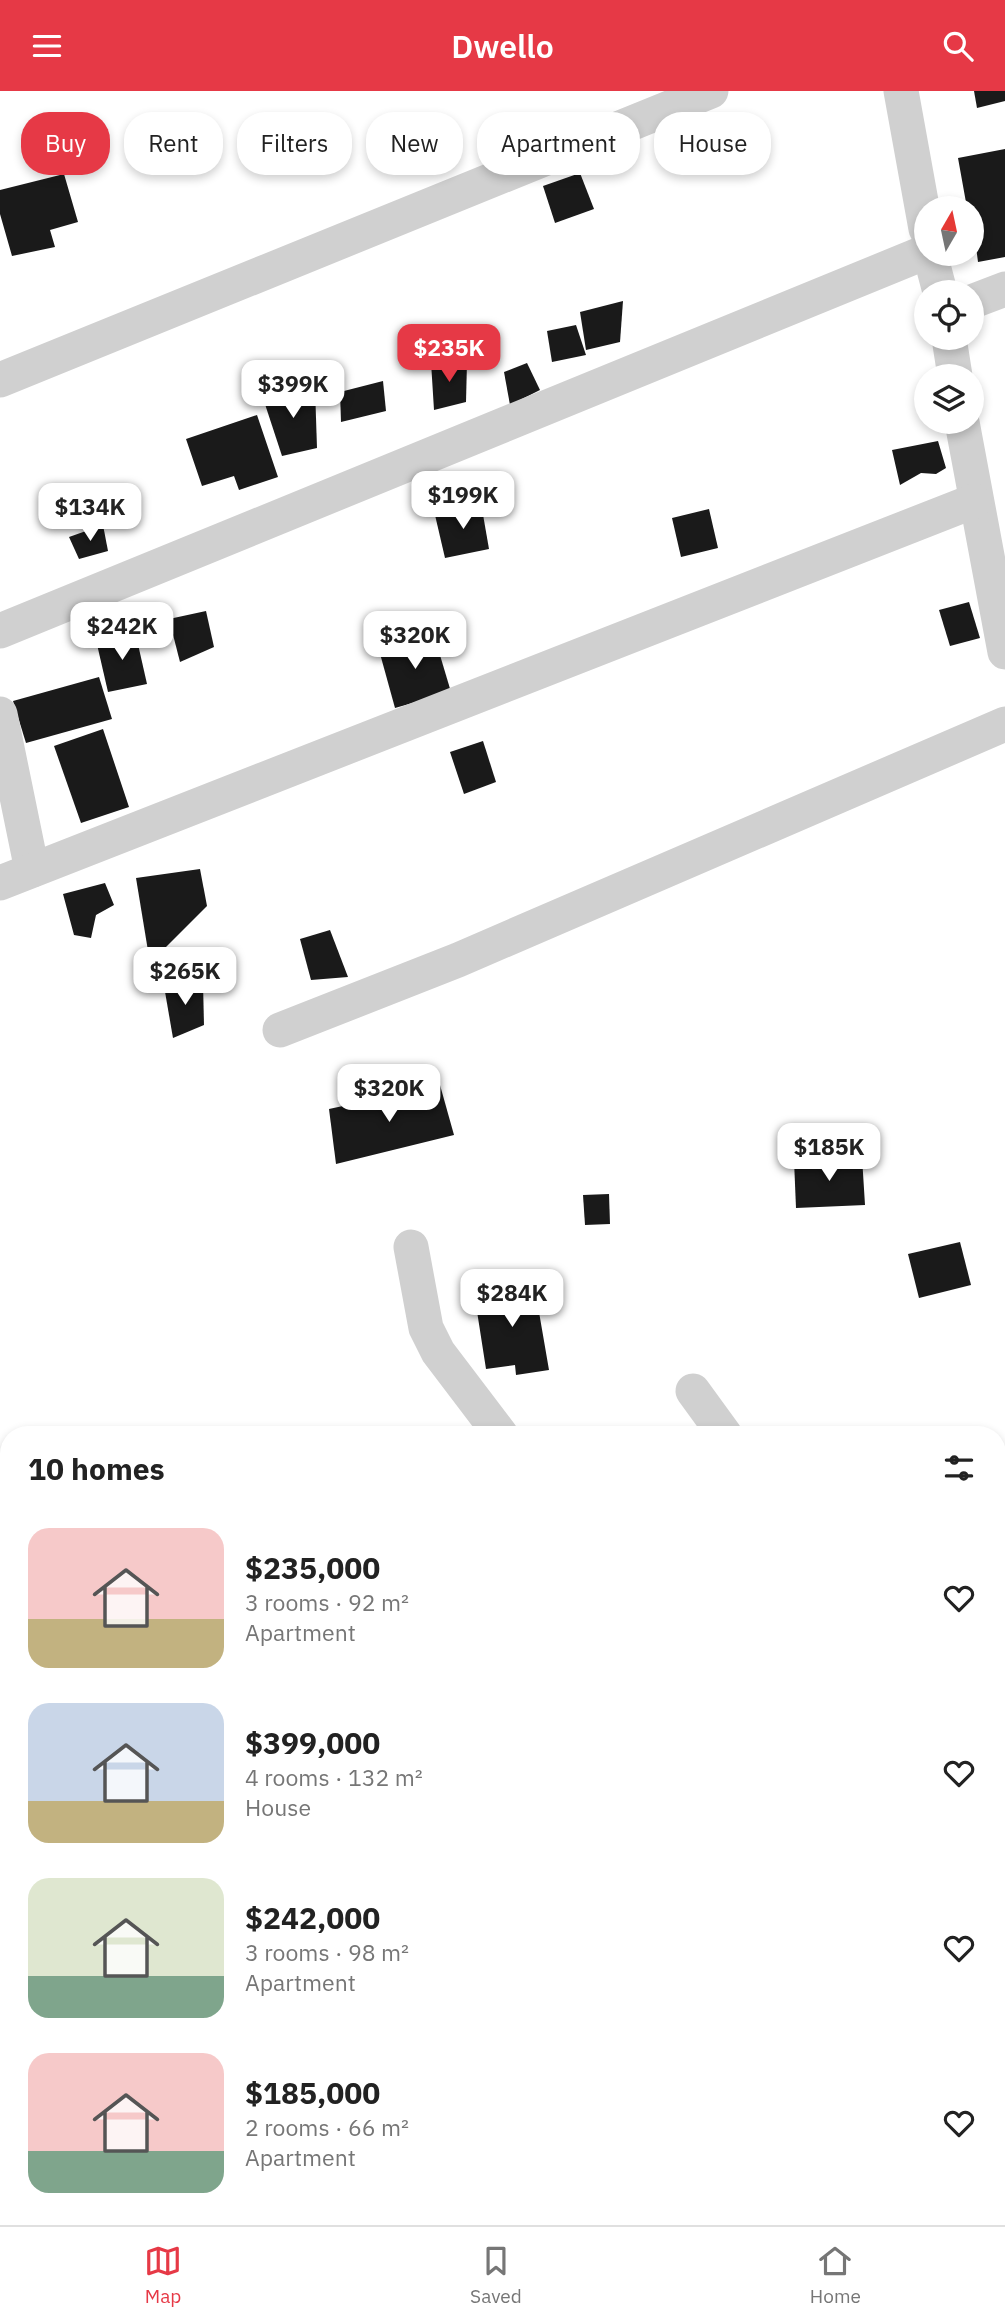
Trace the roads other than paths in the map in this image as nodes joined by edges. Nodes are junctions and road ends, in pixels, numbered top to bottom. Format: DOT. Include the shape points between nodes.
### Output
graph roads {
  1 [pos="711,91"];
  2 [pos="901,91"];
  3 [pos="920,196"];
  4 [pos="914,259"];
  5 [pos="1005,289"];
  6 [pos="984,297"];
  7 [pos="0,380"];
  8 [pos="964,434"];
  9 [pos="974,501"];
  10 [pos="0,631"];
  11 [pos="1005,652"];
  12 [pos="0,715"];
  13 [pos="1005,724"];
  14 [pos="32,870"];
  15 [pos="0,884"];
  16 [pos="280,1030"];
  17 [pos="411,1247"];
  18 [pos="693,1391"];
  19 [pos="494,1426"];
  20 [pos="718,1426"];
  1 -- 7 [label="street"];
  2 -- 3 [label="street"];
  4 -- 10 [label="street"];
  5 -- 6 [label="street"];
  8 -- 9 [label="street"];
  9 -- 11 [label="street"];
  9 -- 14 [label="street"];
  12 -- 14 [label="street"];
  13 -- 16 [label="street" via="458,960"];
  14 -- 15 [label="street"];
  17 -- 19 [label="street" via="426,1328 438,1352"];
  18 -- 20 [label="street"];
}
